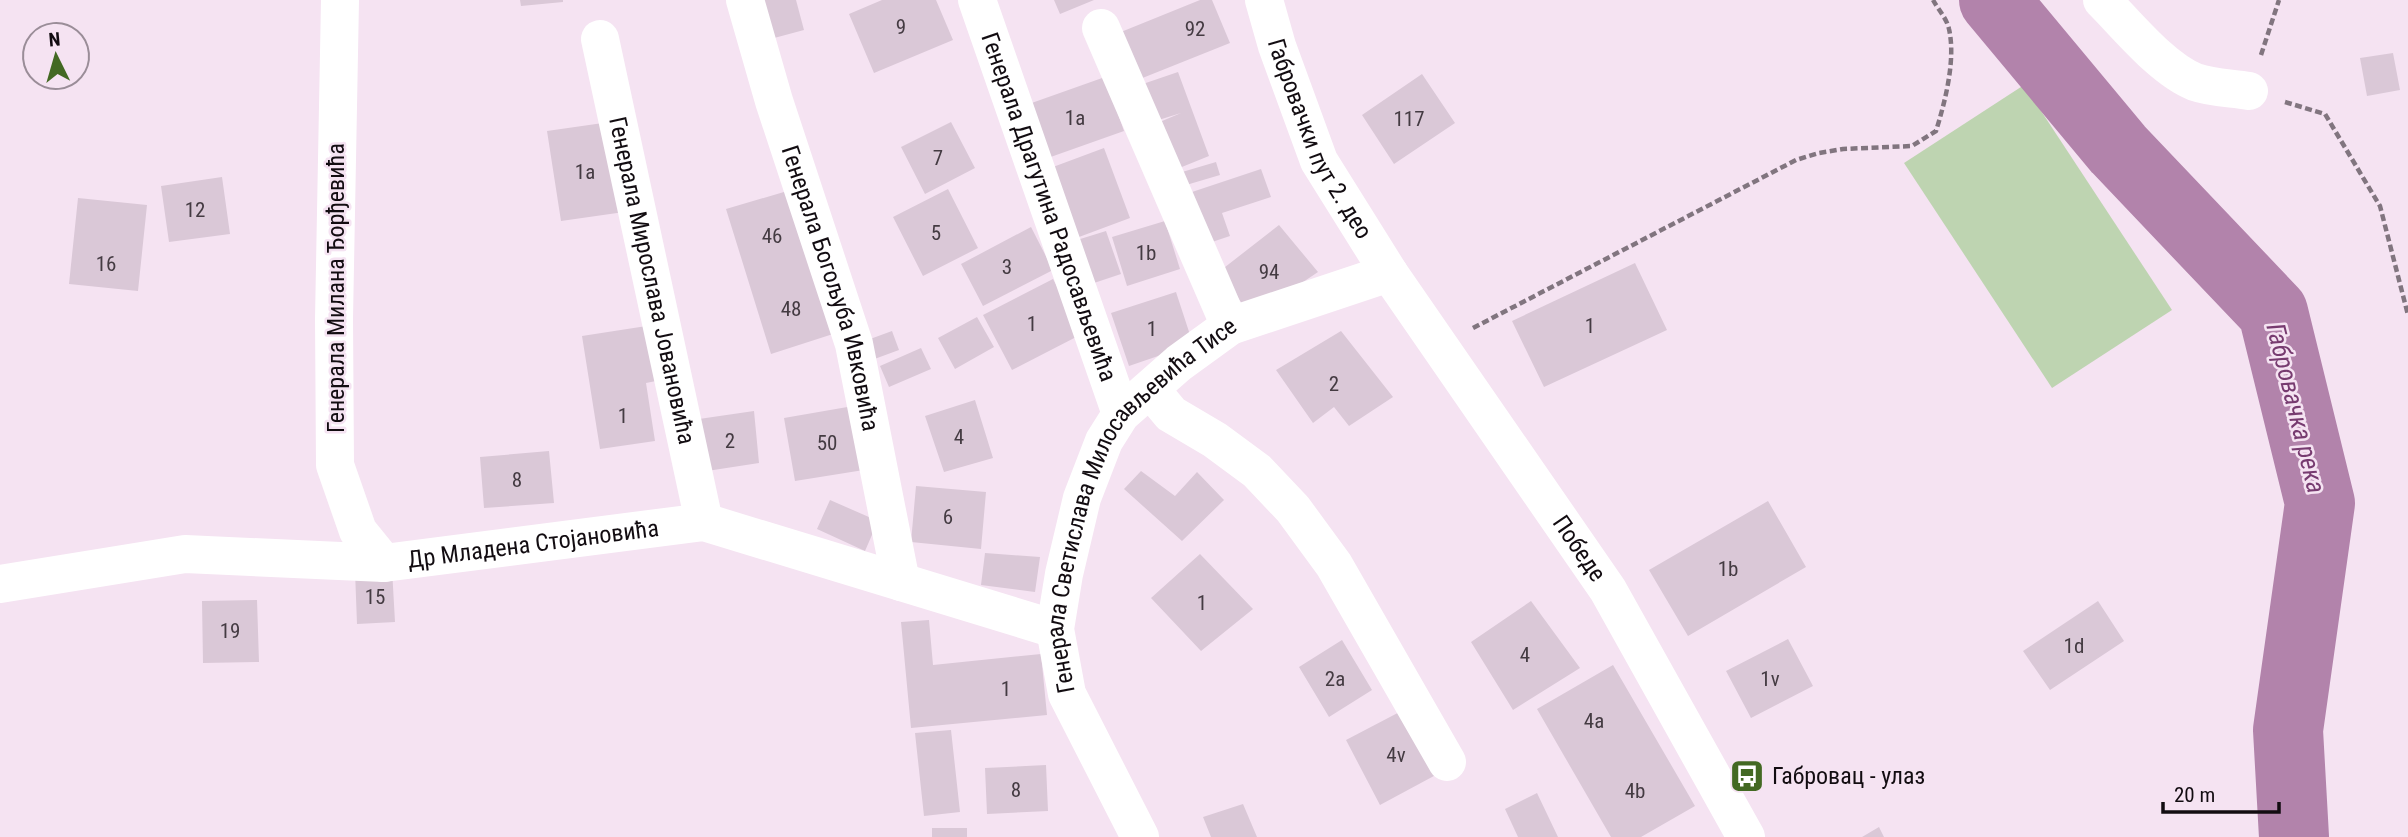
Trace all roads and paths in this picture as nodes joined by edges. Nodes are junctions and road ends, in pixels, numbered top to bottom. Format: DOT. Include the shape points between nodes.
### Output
graph roads {
  1 [pos="340,0"];
  2 [pos="745,0"];
  3 [pos="977,0"];
  4 [pos="1264,0"];
  5 [pos="1933,0"];
  6 [pos="2102,0"];
  7 [pos="2279,0"];
  8 [pos="1101,28"];
  9 [pos="600,39"];
  10 [pos="2249,91"];
  11 [pos="1389,273"];
  12 [pos="2408,315"];
  13 [pos="1230,326"];
  14 [pos="1440,345"];
  15 [pos="1150,390"];
  16 [pos="1121,414"];
  17 [pos="705,522"];
  18 [pos="384,563"];
  19 [pos="901,582"];
  20 [pos="0,584"];
  21 [pos="1055,629"];
  22 [pos="1447,762"];
  23 [pos="1140,837"];
  24 [pos="1746,837"];
  1 -- 18 [label="street, Генерала Милана Ђорђевића" via="335,465 358,531"];
  2 -- 19 [label="street, Генерала Богољуба Ивковића" via="854,344"];
  3 -- 16 [label="street, Генерала Драгутина Радосављевића"];
  4 -- 11 [label="street, Габровачки пут 2. део" via="1319,162"];
  5 -- 14 [label="path" via="1949,27 1951,65 1936,131 1912,146 1843,149 1796,160"];
  6 -- 10 [label="street" via="2146,46 2179,72 2194,81"];
  7 -- 10 [label="path"];
  8 -- 13 [label="street"];
  9 -- 17 [label="street, Генерала Мирослава Јовановића"];
  10 -- 12 [label="path" via="2325,114 2380,206"];
  11 -- 13 [label="street, Генерала Светислава Милосављевића Тисе"];
  11 -- 14 [label="street, Победе"];
  13 -- 15 [label="street, Генерала Светислава Милосављевића Тисе"];
  14 -- 24 [label="street, Победе" via="1608,590"];
  15 -- 16 [label="street, Генерала Светислава Милосављевића Тисе"];
  15 -- 22 [label="street" via="1171,414 1257,471 1293,509 1334,565"];
  16 -- 21 [label="street, Генерала Светислава Милосављевића Тисе" via="1104,441 1082,498"];
  17 -- 18 [label="street, Др Младена Стојановића"];
  17 -- 19 [label="street, Др Младена Стојановића"];
  18 -- 20 [label="street, Др Младена Стојановића" via="186,554"];
  19 -- 21 [label="street, Др Младена Стојановића"];
  21 -- 23 [label="street, Генерала Светислава Милосављевића Тисе" via="1067,694"];
}
